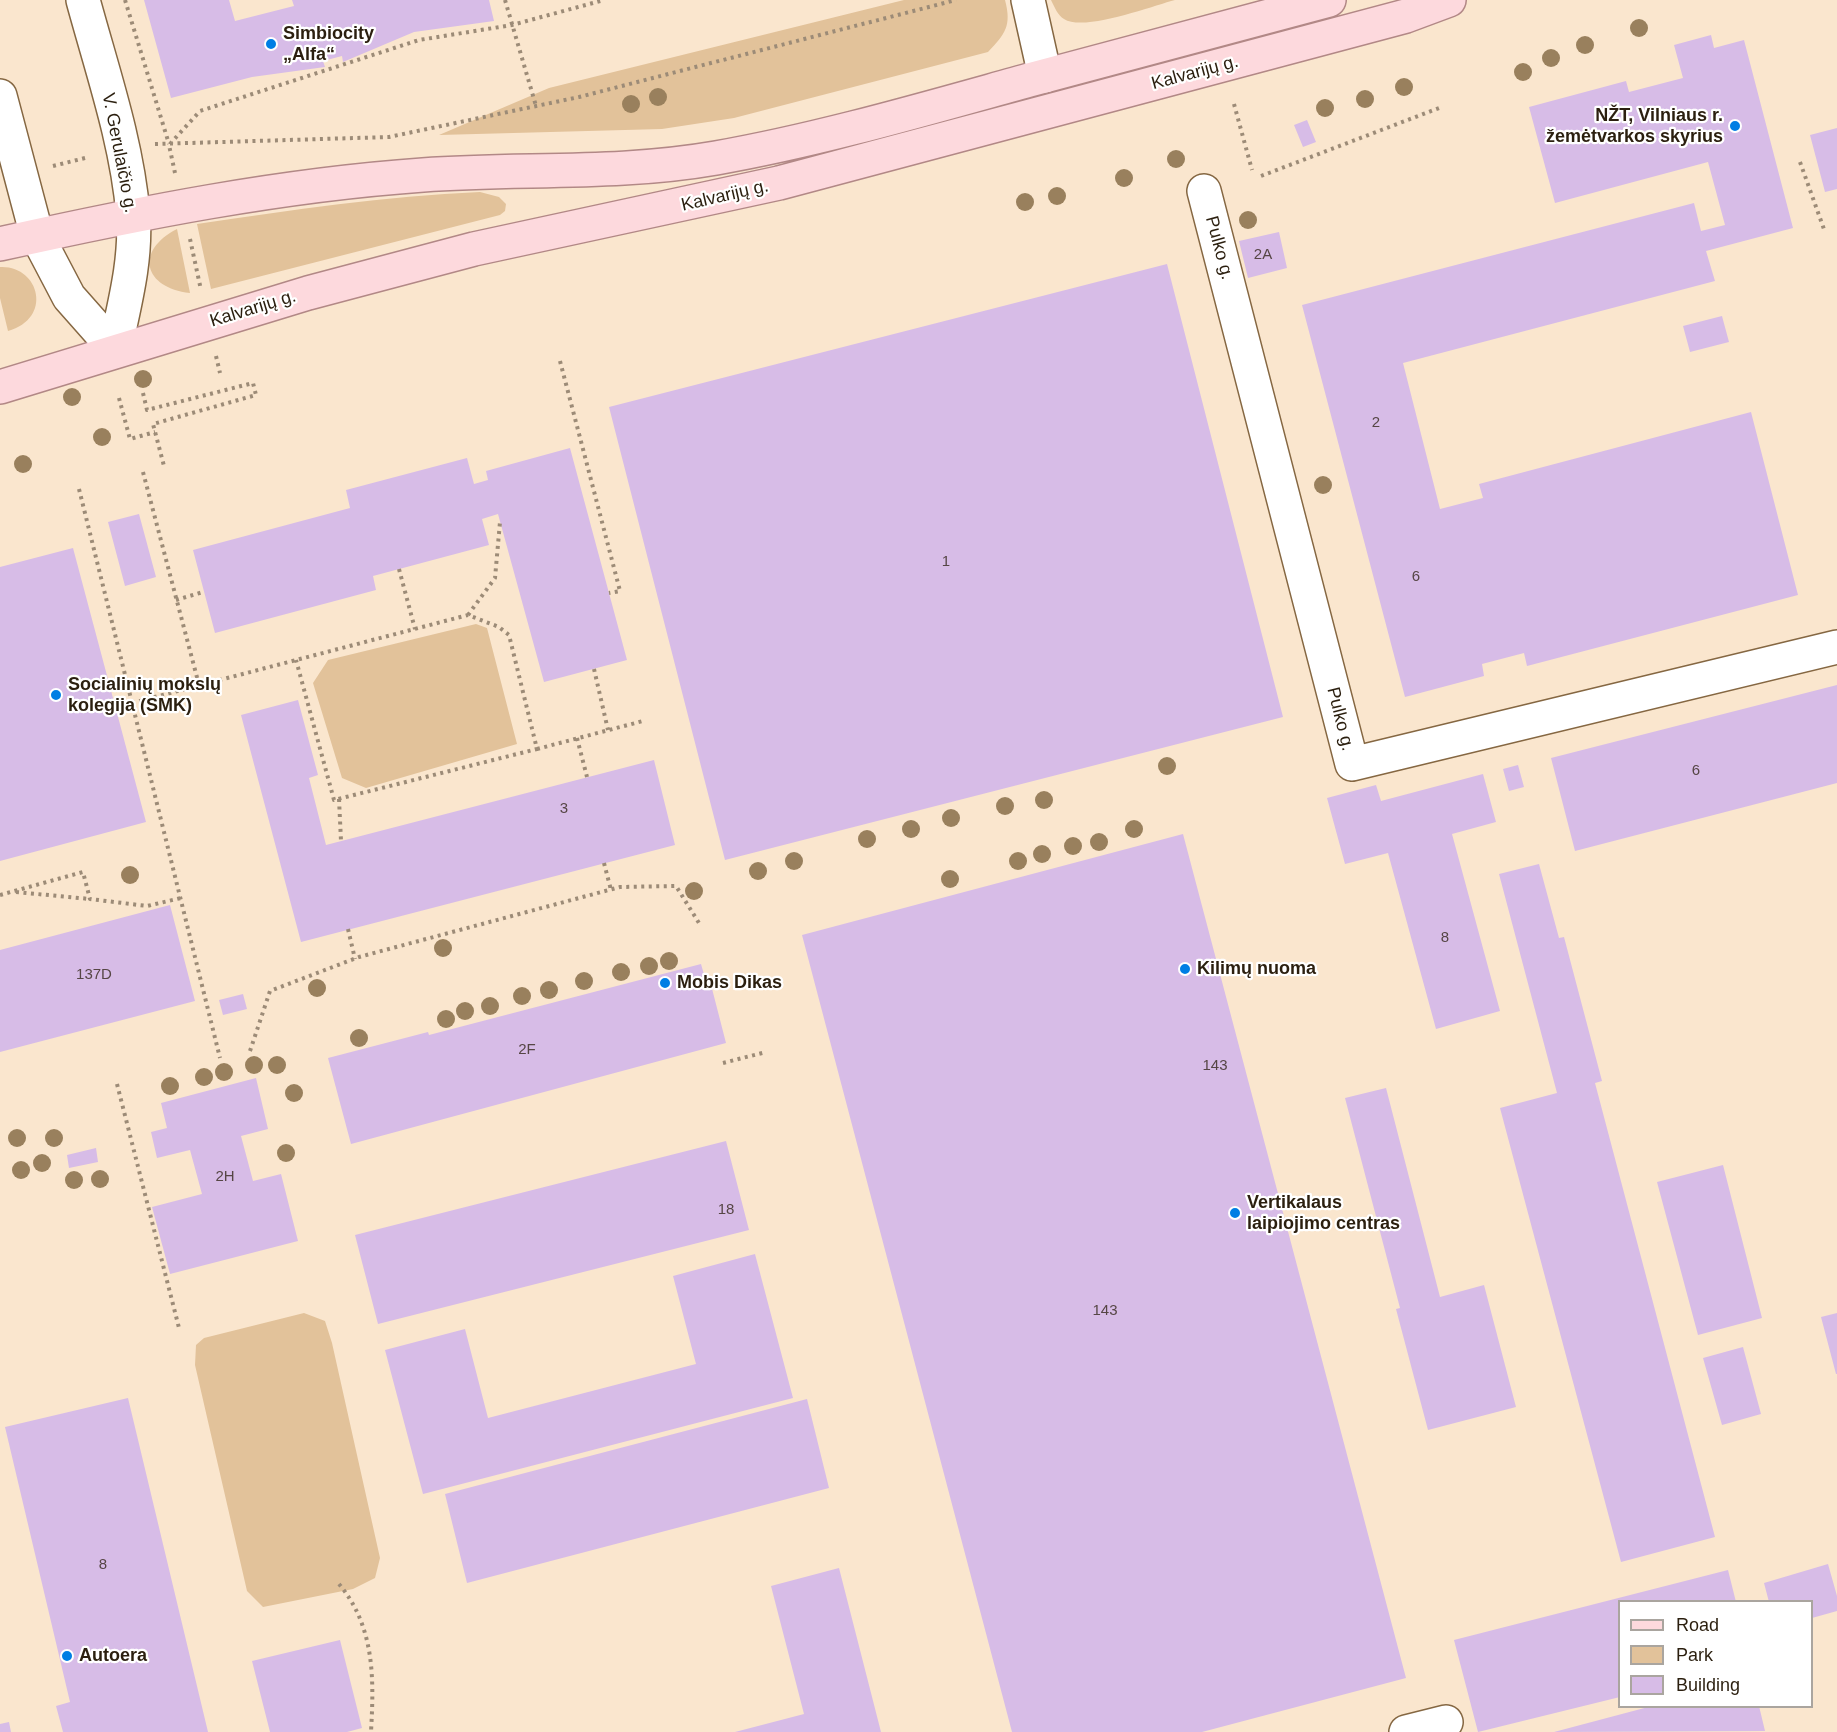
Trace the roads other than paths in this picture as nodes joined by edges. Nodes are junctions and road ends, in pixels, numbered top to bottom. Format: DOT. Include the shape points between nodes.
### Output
graph roads {
  1 [pos="83,0"];
  2 [pos="1028,0"];
  3 [pos="1329,0"];
  4 [pos="1449,0"];
  5 [pos="1045,76"];
  6 [pos="0,96"];
  7 [pos="1204,191"];
  8 [pos="133,215"];
  9 [pos="38,236"];
  10 [pos="0,244"];
  11 [pos="115,349"];
  12 [pos="0,387"];
  13 [pos="1837,647"];
  14 [pos="1446,1722"];
  15 [pos="1406,1732"];
  1 -- 8 [label="street, V. Gerulaičio g." via="122,148"];
  2 -- 5 [label="street"];
  3 -- 5 [label="main road, Kalvarijų g."];
  4 -- 11 [label="main road, Kalvarijų g." via="1395,19 791,180 474,249 308,292"];
  5 -- 8 [label="main road, Kalvarijų g." via="876,123 715,158 656,166 352,181"];
  6 -- 9 [label="street"];
  7 -- 13 [label="street, Pulko g." via="1352,764"];
  8 -- 9 [label="main road, Kalvarijų g."];
  8 -- 11 [label="street, V. Gerulaičio g." via="130,279"];
  9 -- 10 [label="main road, Kalvarijų g."];
  9 -- 11 [label="street" via="69,297"];
  11 -- 12 [label="main road, Kalvarijų g."];
  14 -- 15 [label="street"];
}
